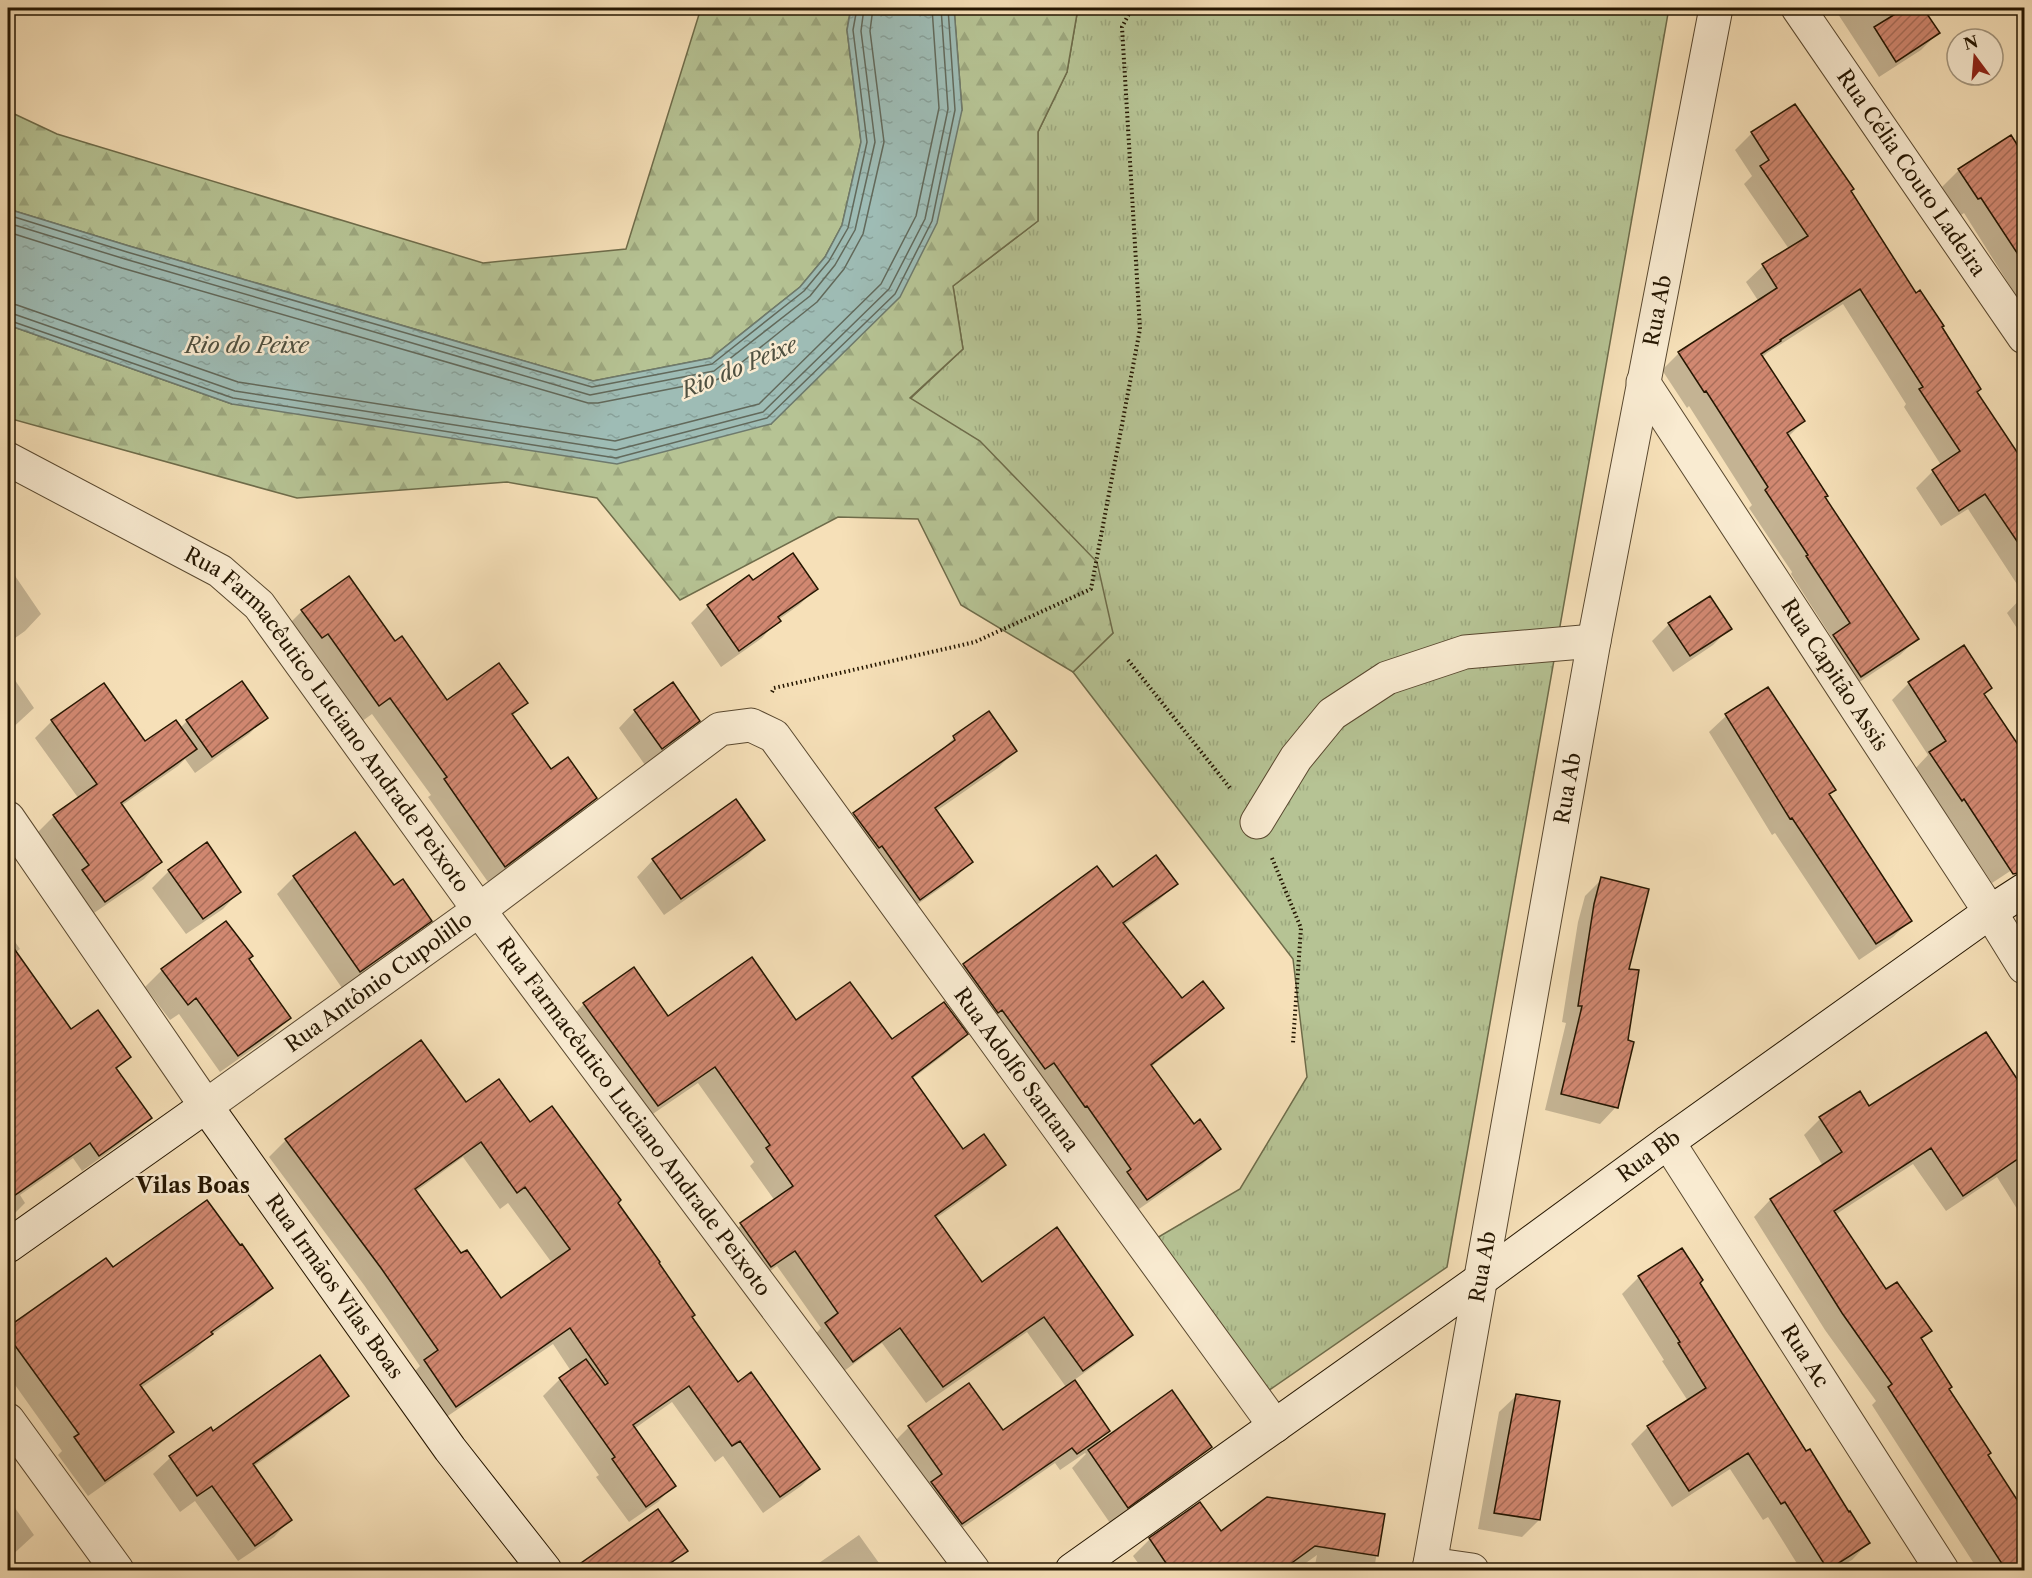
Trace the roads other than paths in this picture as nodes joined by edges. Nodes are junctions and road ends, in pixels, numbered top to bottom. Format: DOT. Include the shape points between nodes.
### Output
graph roads {
  1 [pos="1716,8"];
  2 [pos="1798,8"];
  3 [pos="2025,337"];
  4 [pos="1642,382"];
  5 [pos="8,459"];
  6 [pos="1594,641"];
  7 [pos="751,725"];
  8 [pos="8,818"];
  9 [pos="1257,822"];
  10 [pos="2025,890"];
  11 [pos="479,910"];
  12 [pos="1990,912"];
  13 [pos="2025,967"];
  14 [pos="206,1106"];
  15 [pos="1668,1142"];
  16 [pos="8,1246"];
  17 [pos="1480,1280"];
  18 [pos="8,1420"];
  19 [pos="1275,1426"];
  20 [pos="1431,1567"];
  21 [pos="117,1570"];
  22 [pos="544,1570"];
  23 [pos="973,1570"];
  24 [pos="1072,1570"];
  25 [pos="1472,1570"];
  26 [pos="1942,1570"];
  1 -- 4 [label="street, Rua Ab"];
  2 -- 3 [label="street, Rua Célia Couto Ladeira"];
  4 -- 6 [label="street, Rua Ab"];
  4 -- 12 [label="street, Rua Capitão Assis"];
  5 -- 11 [label="street, Rua Farmacêutico Luciano Andrade Peixoto" via="220,572 259,605"];
  6 -- 9 [label="street" via="1465,652 1387,678 1332,714 1296,758"];
  6 -- 17 [label="street, Rua Ab"];
  7 -- 11 [label="street, Rua Antônio Cupolillo" via="720,729"];
  7 -- 19 [label="street, Rua Adolfo Santana" via="774,736"];
  8 -- 14 [label="street, Rua Irmãos Vilas Boas"];
  10 -- 12 [label="street, Rua Bb"];
  11 -- 14 [label="street, Rua Antônio Cupolillo"];
  11 -- 23 [label="street, Rua Farmacêutico Luciano Andrade Peixoto"];
  12 -- 13 [label="street, Rua Capitão Assis"];
  12 -- 15 [label="street, Rua Bb"];
  14 -- 16 [label="street, Rua Antônio Cupolillo"];
  14 -- 22 [label="street, Rua Irmãos Vilas Boas" via="443,1439"];
  15 -- 17 [label="street, Rua Bb"];
  15 -- 26 [label="street, Rua Ac"];
  17 -- 19 [label="street, Rua Bb"];
  17 -- 20 [label="street, Rua Ab"];
  18 -- 21 [label="street"];
  19 -- 24 [label="street, Rua Bb"];
  20 -- 25 [label="street"];
}
